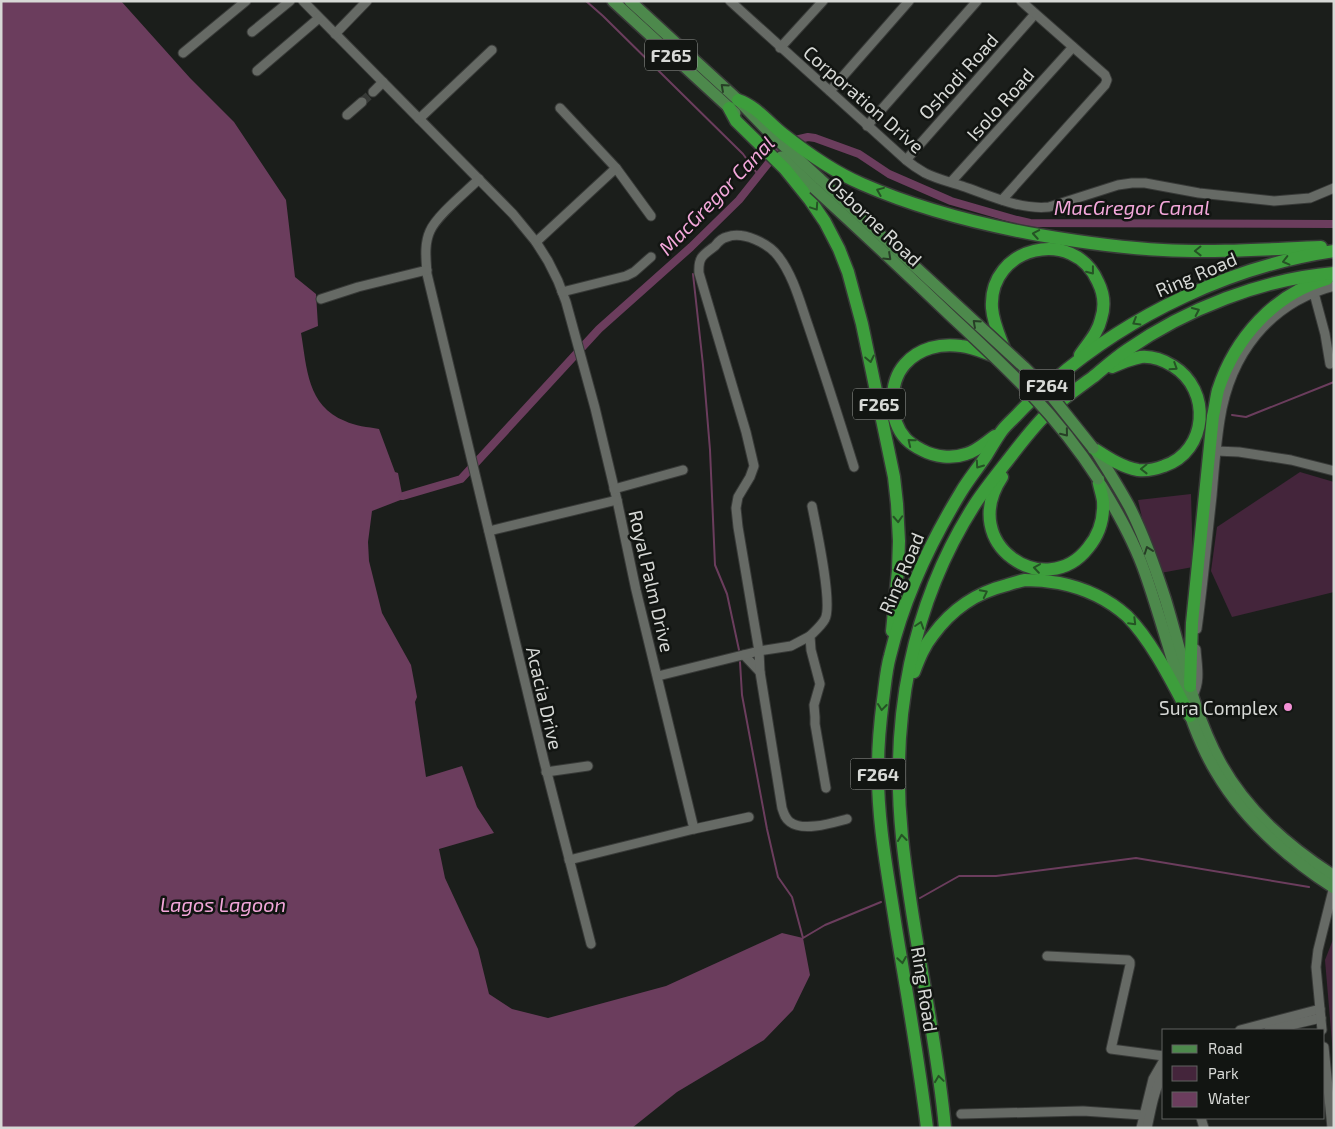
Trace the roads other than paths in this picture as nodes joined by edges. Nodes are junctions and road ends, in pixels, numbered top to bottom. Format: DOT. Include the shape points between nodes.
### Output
graph roads {
  1 [pos="246,1"];
  2 [pos="290,1"];
  3 [pos="302,1"];
  4 [pos="367,1"];
  5 [pos="613,1"];
  6 [pos="630,1"];
  7 [pos="730,1"];
  8 [pos="822,1"];
  9 [pos="909,1"];
  10 [pos="978,1"];
  11 [pos="1021,1"];
  12 [pos="1035,14"];
  13 [pos="319,18"];
  14 [pos="252,32"];
  15 [pos="335,34"];
  16 [pos="1073,47"];
  17 [pos="780,48"];
  18 [pos="492,50"];
  19 [pos="183,53"];
  20 [pos="257,71"];
  21 [pos="383,82"];
  22 [pos="830,91"];
  23 [pos="373,92"];
  24 [pos="362,102"];
  25 [pos="734,104"];
  26 [pos="560,108"];
  27 [pos="347,115"];
  28 [pos="420,119"];
  29 [pos="867,126"];
  30 [pos="768,137"];
  31 [pos="793,160"];
  32 [pos="906,160"];
  33 [pos="616,168"];
  34 [pos="479,179"];
  35 [pos="951,182"];
  36 [pos="1334,188"];
  37 [pos="1002,200"];
  38 [pos="651,216"];
  39 [pos="536,242"];
  40 [pos="1334,247"];
  41 [pos="1334,251"];
  42 [pos="650,257"];
  43 [pos="427,270"];
  44 [pos="1334,273"];
  45 [pos="1334,277"];
  46 [pos="1334,286"];
  47 [pos="562,292"];
  48 [pos="1314,293"];
  49 [pos="321,299"];
  50 [pos="1329,333"];
  51 [pos="999,352"];
  52 [pos="1076,360"];
  53 [pos="1330,364"];
  54 [pos="1096,374"];
  55 [pos="1002,431"];
  56 [pos="1094,448"];
  57 [pos="1216,451"];
  58 [pos="1011,456"];
  59 [pos="854,467"];
  60 [pos="683,470"];
  61 [pos="1334,471"];
  62 [pos="1098,479"];
  63 [pos="614,489"];
  64 [pos="617,500"];
  65 [pos="812,506"];
  66 [pos="489,531"];
  67 [pos="1159,596"];
  68 [pos="810,636"];
  69 [pos="791,646"];
  70 [pos="811,650"];
  71 [pos="759,651"];
  72 [pos="744,655"];
  73 [pos="889,659"];
  74 [pos="760,672"];
  75 [pos="658,676"];
  76 [pos="1191,691"];
  77 [pos="904,698"];
  78 [pos="1190,716"];
  79 [pos="588,766"];
  80 [pos="546,772"];
  81 [pos="826,788"];
  82 [pos="748,817"];
  83 [pos="847,819"];
  84 [pos="694,829"];
  85 [pos="569,860"];
  86 [pos="1334,876"];
  87 [pos="1334,888"];
  88 [pos="590,944"];
  89 [pos="1047,956"];
  90 [pos="1320,1014"];
  91 [pos="1245,1029"];
  92 [pos="1272,1029"];
  93 [pos="1322,1029"];
  94 [pos="1325,1057"];
  95 [pos="1162,1058"];
  96 [pos="1162,1062"];
  97 [pos="1162,1076"];
  98 [pos="961,1114"];
  99 [pos="1143,1114"];
  100 [pos="927,1128"];
  101 [pos="945,1128"];
  102 [pos="1141,1128"];
  103 [pos="1147,1128"];
  104 [pos="1332,1128"];
  1 -- 19 [label="street"];
  2 -- 14 [label="street"];
  3 -- 13 [label="street, Royal Palm Drive"];
  4 -- 15 [label="street"];
  5 -- 25 [label="main road, F265"];
  25 -- 6 [label="main road, F265, one-way"];
  7 -- 17 [label="street, Corporation Drive"];
  8 -- 17 [label="street"];
  9 -- 22 [label="street"];
  10 -- 29 [label="street"];
  11 -- 12 [label="street"];
  12 -- 16 [label="street"];
  12 -- 32 [label="street, Oshodi Road"];
  13 -- 15 [label="street, Royal Palm Drive"];
  13 -- 20 [label="street"];
  15 -- 21 [label="street, Royal Palm Drive"];
  16 -- 35 [label="street, Isolo Road"];
  16 -- 37 [label="street" via="1105,75 1105,85"];
  17 -- 22 [label="street, Corporation Drive"];
  18 -- 28 [label="street"];
  21 -- 23 [label="street"];
  21 -- 28 [label="street, Royal Palm Drive"];
  22 -- 29 [label="street, Corporation Drive"];
  24 -- 27 [label="street"];
  25 -- 30 [label="highway, F265" via="736,121"];
  25 -- 30 [label="highway" via="748,103"];
  26 -- 33 [label="street"];
  28 -- 34 [label="street, Royal Palm Drive"];
  29 -- 32 [label="street, Corporation Drive"];
  30 -- 31 [label="highway"];
  30 -- 31 [label="highway, F265"];
  40 -- 31 [label="highway, one-way" via="1199,251 1096,244 962,219 900,199 840,173"];
  31 -- 51 [label="main road, Osborne Road / F265, bridge"];
  31 -- 73 [label="highway, F265, one-way" via="848,272 894,477 899,521 898,570"];
  32 -- 35 [label="street, Corporation Drive" via="926,173"];
  33 -- 38 [label="street"];
  33 -- 39 [label="street"];
  34 -- 39 [label="street, Royal Palm Drive"];
  34 -- 43 [label="street, Acacia Drive" via="430,230"];
  35 -- 37 [label="street, Corporation Drive"];
  36 -- 37 [label="street, Corporation Drive" via="1310,198 1274,201 1132,183 1049,207 1038,208"];
  39 -- 47 [label="street, Royal Palm Drive"];
  41 -- 52 [label="highway, Ring Road / F264, one-way" via="1271,265 1201,288 1134,322"];
  42 -- 47 [label="street" via="626,276"];
  43 -- 49 [label="street"];
  43 -- 66 [label="street, Acacia Drive"];
  54 -- 44 [label="highway, Ring Road / F264, one-way" via="1129,348 1193,312 1267,285"];
  45 -- 76 [label="highway" via="1304,287 1273,306 1245,336 1224,374 1213,416 1193,613"];
  46 -- 48 [label="street"];
  47 -- 63 [label="street, Royal Palm Drive"];
  48 -- 50 [label="street"];
  48 -- 57 [label="street" via="1289,305 1259,331 1246,348 1227,390"];
  50 -- 53 [label="street"];
  51 -- 52 [label="highway, one-way" via="992,307 997,280 1003,270 1021,255 1050,249 1076,256 1096,276 1102,291 1103,312 1098,328"];
  55 -- 51 [label="highway, one-way" via="966,454 938,456 905,438 892,401 904,365 925,350 948,345"];
  51 -- 56 [label="main road, Osborne Road / F265, bridge" via="1046,388"];
  51 -- 62 [label="main road, Osborne Road, one-way, bridge"];
  52 -- 55 [label="highway, Ring Road / F264"];
  54 -- 56 [label="highway, F265, one-way" via="1141,357 1163,360 1184,374 1194,387 1200,418 1194,440 1187,450 1177,460 1157,469 1130,468"];
  54 -- 58 [label="highway, Ring Road / F264" via="1040,420"];
  55 -- 73 [label="highway, Ring Road / F264, one-way" via="963,489 928,551"];
  67 -- 56 [label="main road, Osborne Road, one-way" via="1143,536"];
  57 -- 61 [label="street" via="1291,460"];
  57 -- 76 [label="street" via="1197,635 1198,681 1197,688"];
  62 -- 58 [label="highway, one-way" via="1103,502 1100,527 1094,542 1082,556 1066,566 1034,568 1004,553 992,531 989,517 996,486 1008,468"];
  77 -- 58 [label="highway, Ring Road / F264, one-way" via="913,646 937,576 975,505"];
  59 -- 71 [label="street" via="786,268 768,246 739,235 725,237 698,263 754,466 736,508"];
  60 -- 63 [label="street"];
  62 -- 67 [label="main road, Osborne Road"];
  63 -- 64 [label="street, Royal Palm Drive"];
  64 -- 66 [label="street"];
  64 -- 75 [label="street, Royal Palm Drive"];
  65 -- 68 [label="street" via="828,608 826,619"];
  66 -- 80 [label="street, Acacia Drive"];
  67 -- 76 [label="main road"];
  67 -- 78 [label="main road"];
  68 -- 69 [label="street"];
  68 -- 70 [label="street"];
  69 -- 70 [label="street"];
  69 -- 71 [label="street"];
  70 -- 81 [label="street" via="820,684 814,705 815,724"];
  71 -- 72 [label="street"];
  71 -- 74 [label="street"];
  72 -- 74 [label="street"];
  72 -- 75 [label="street"];
  73 -- 100 [label="highway, Ring Road / F264, one-way" via="880,725 878,778 882,829"];
  74 -- 83 [label="street" via="785,817 797,825 811,826"];
  75 -- 84 [label="street, Royal Palm Drive"];
  76 -- 86 [label="main road" via="1216,755 1239,791 1282,838"];
  77 -- 78 [label="highway, one-way" via="927,644 958,608 989,590 1023,580 1048,581 1090,592 1125,615 1139,629"];
  101 -- 77 [label="highway, Ring Road / F264, one-way" via="902,837 899,748"];
  78 -- 87 [label="main road" via="1216,772 1242,809 1286,853"];
  79 -- 80 [label="street"];
  80 -- 85 [label="street, Acacia Drive"];
  82 -- 84 [label="street"];
  84 -- 85 [label="street"];
  85 -- 88 [label="street, Acacia Drive"];
  87 -- 90 [label="street" via="1316,967"];
  89 -- 95 [label="street" via="1128,960 1111,1049"];
  90 -- 91 [label="street"];
  90 -- 92 [label="street"];
  90 -- 93 [label="street"];
  94 -- 104 [label="street"];
  96 -- 99 [label="street" via="1153,1079"];
  97 -- 103 [label="street"];
  98 -- 99 [label="street" via="1083,1111"];
  99 -- 102 [label="street"];
}
